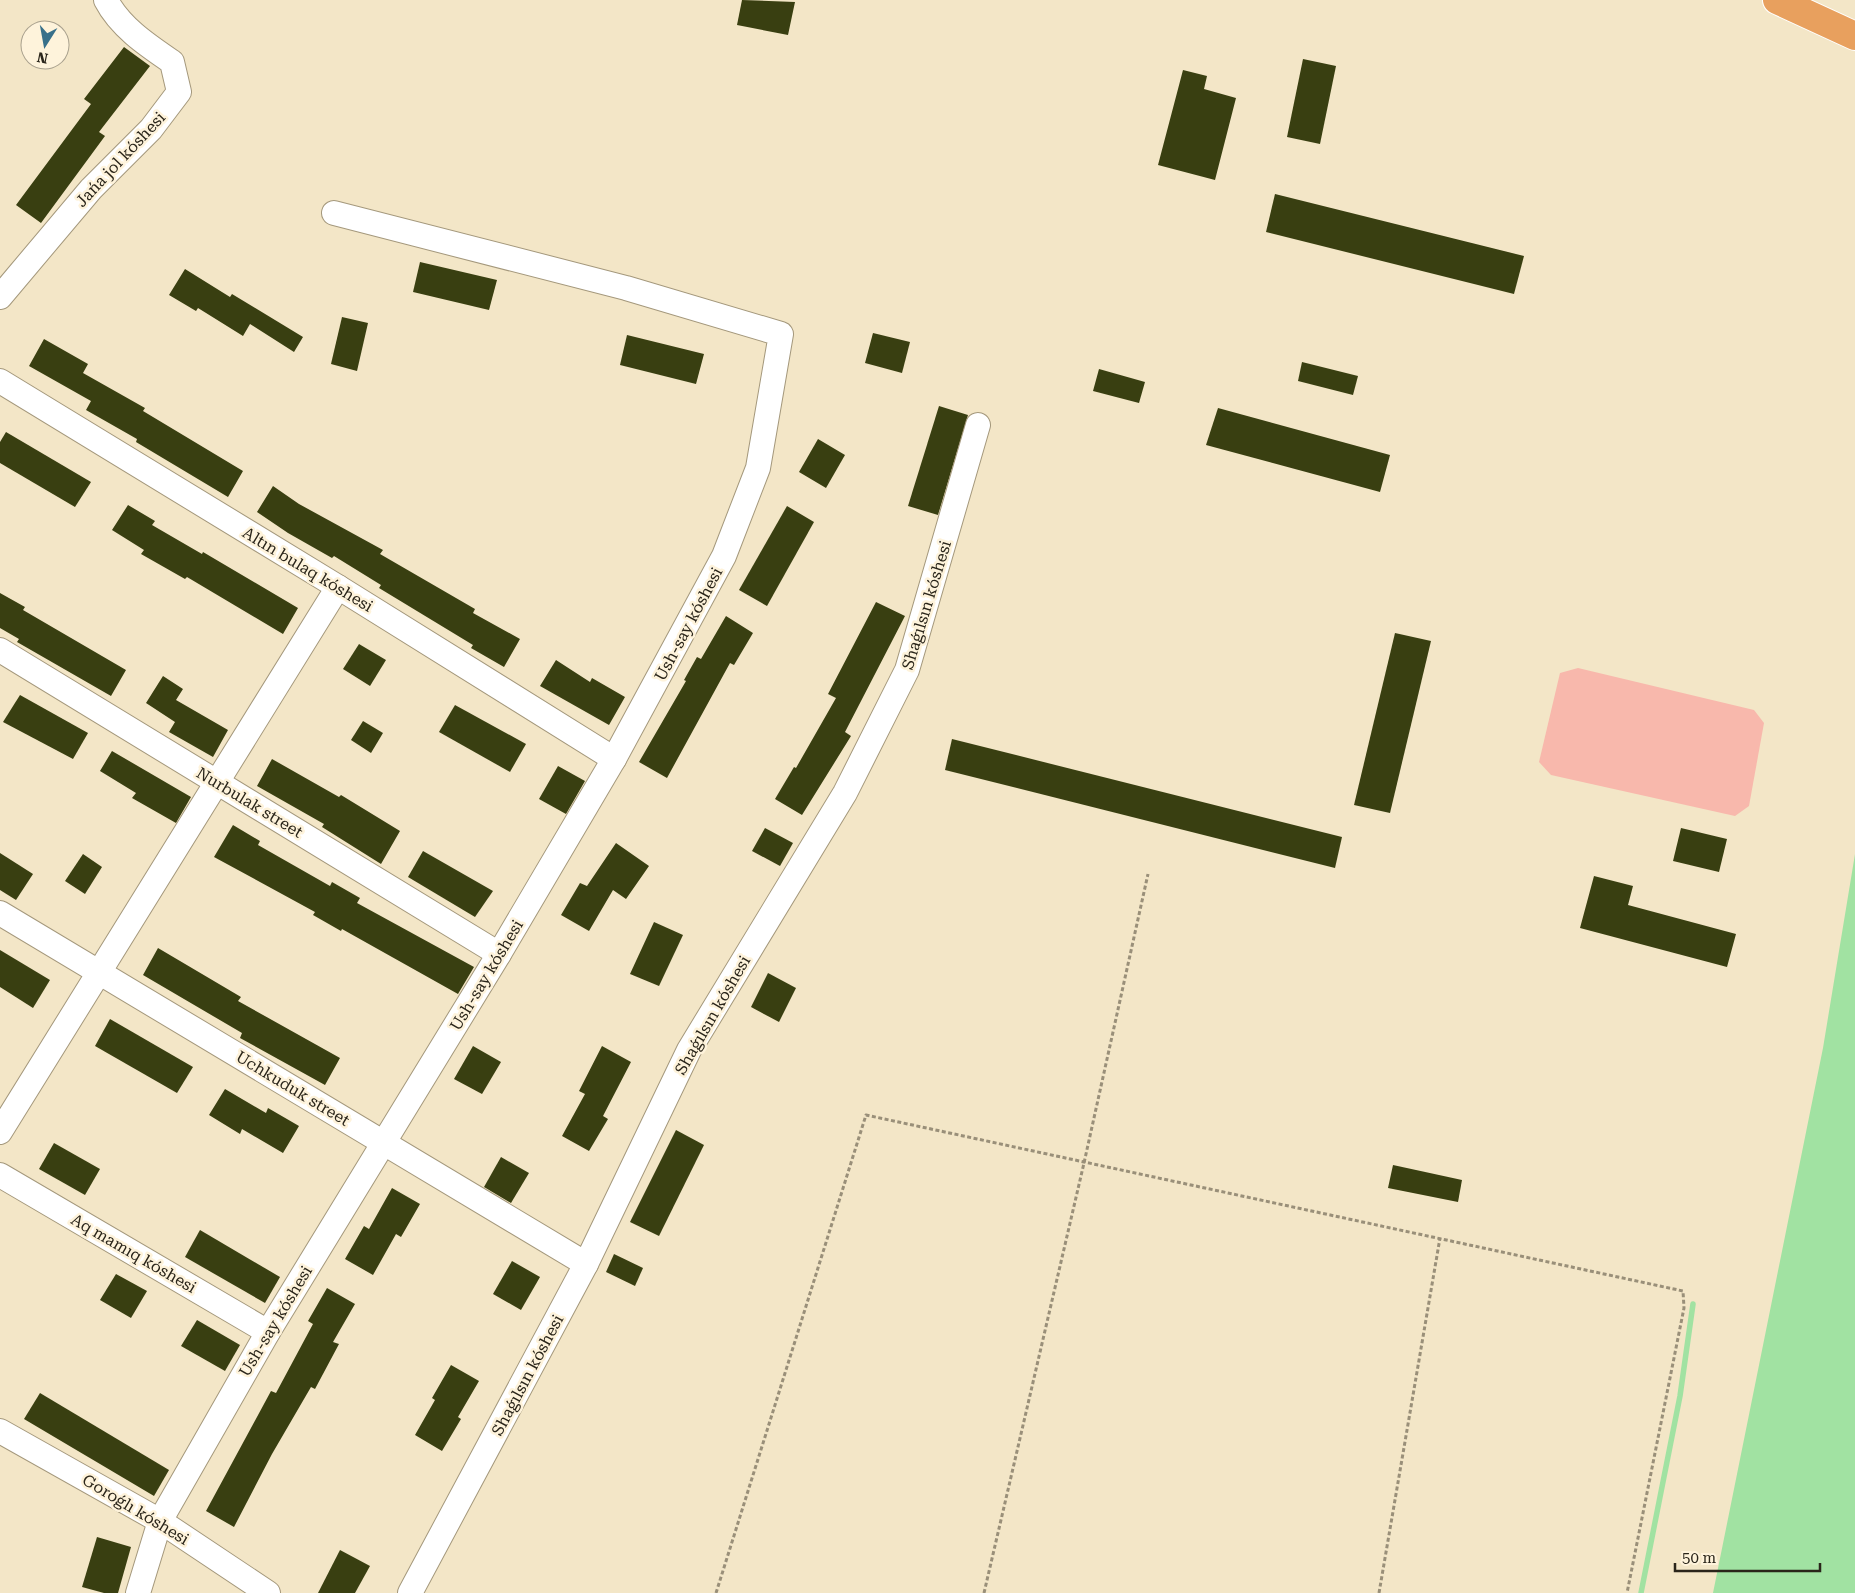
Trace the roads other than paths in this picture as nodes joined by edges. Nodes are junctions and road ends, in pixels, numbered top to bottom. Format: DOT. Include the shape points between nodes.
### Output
graph roads {
  1 [pos="106,0"];
  2 [pos="1777,0"];
  3 [pos="1855,36"];
  4 [pos="334,213"];
  5 [pos="0,297"];
  6 [pos="0,381"];
  7 [pos="978,425"];
  8 [pos="338,587"];
  9 [pos="0,650"];
  10 [pos="614,759"];
  11 [pos="217,782"];
  12 [pos="0,913"];
  13 [pos="500,954"];
  14 [pos="99,971"];
  15 [pos="0,1132"];
  16 [pos="384,1142"];
  17 [pos="0,1175"];
  18 [pos="586,1264"];
  19 [pos="268,1332"];
  20 [pos="0,1431"];
  21 [pos="160,1521"];
  22 [pos="138,1593"];
  23 [pos="268,1593"];
  24 [pos="410,1593"];
  1 -- 5 [label="street, Jańa jol kóshesi" via="114,16 172,62 179,92 152,129 91,189"];
  2 -- 3 [label="highway"];
  4 -- 10 [label="street, Ush-say kóshesi" via="626,288 781,334 758,468 724,556"];
  6 -- 8 [label="street, Altın bulaq kóshesi"];
  7 -- 18 [label="street, Shaǵılsın kóshesi" via="908,670 845,793 689,1050"];
  8 -- 10 [label="street, Altın bulaq kóshesi"];
  8 -- 11 [label="street"];
  9 -- 11 [label="street, Nurbulak street"];
  10 -- 13 [label="street, Ush-say kóshesi"];
  11 -- 13 [label="street, Nurbulak street"];
  11 -- 14 [label="street"];
  12 -- 14 [label="street, Uchkuduk street"];
  13 -- 16 [label="street, Ush-say kóshesi"];
  14 -- 15 [label="street"];
  14 -- 16 [label="street, Uchkuduk street"];
  16 -- 18 [label="street, Uchkuduk street"];
  16 -- 19 [label="street, Ush-say kóshesi"];
  17 -- 19 [label="street, Aq mamıq kóshesi"];
  18 -- 24 [label="street, Shaǵılsın kóshesi"];
  19 -- 21 [label="street, Ush-say kóshesi"];
  20 -- 21 [label="street, Goroǵlı kóshesi"];
  21 -- 22 [label="street, Ush-say kóshesi"];
  21 -- 23 [label="street, Goroǵlı kóshesi"];
}
